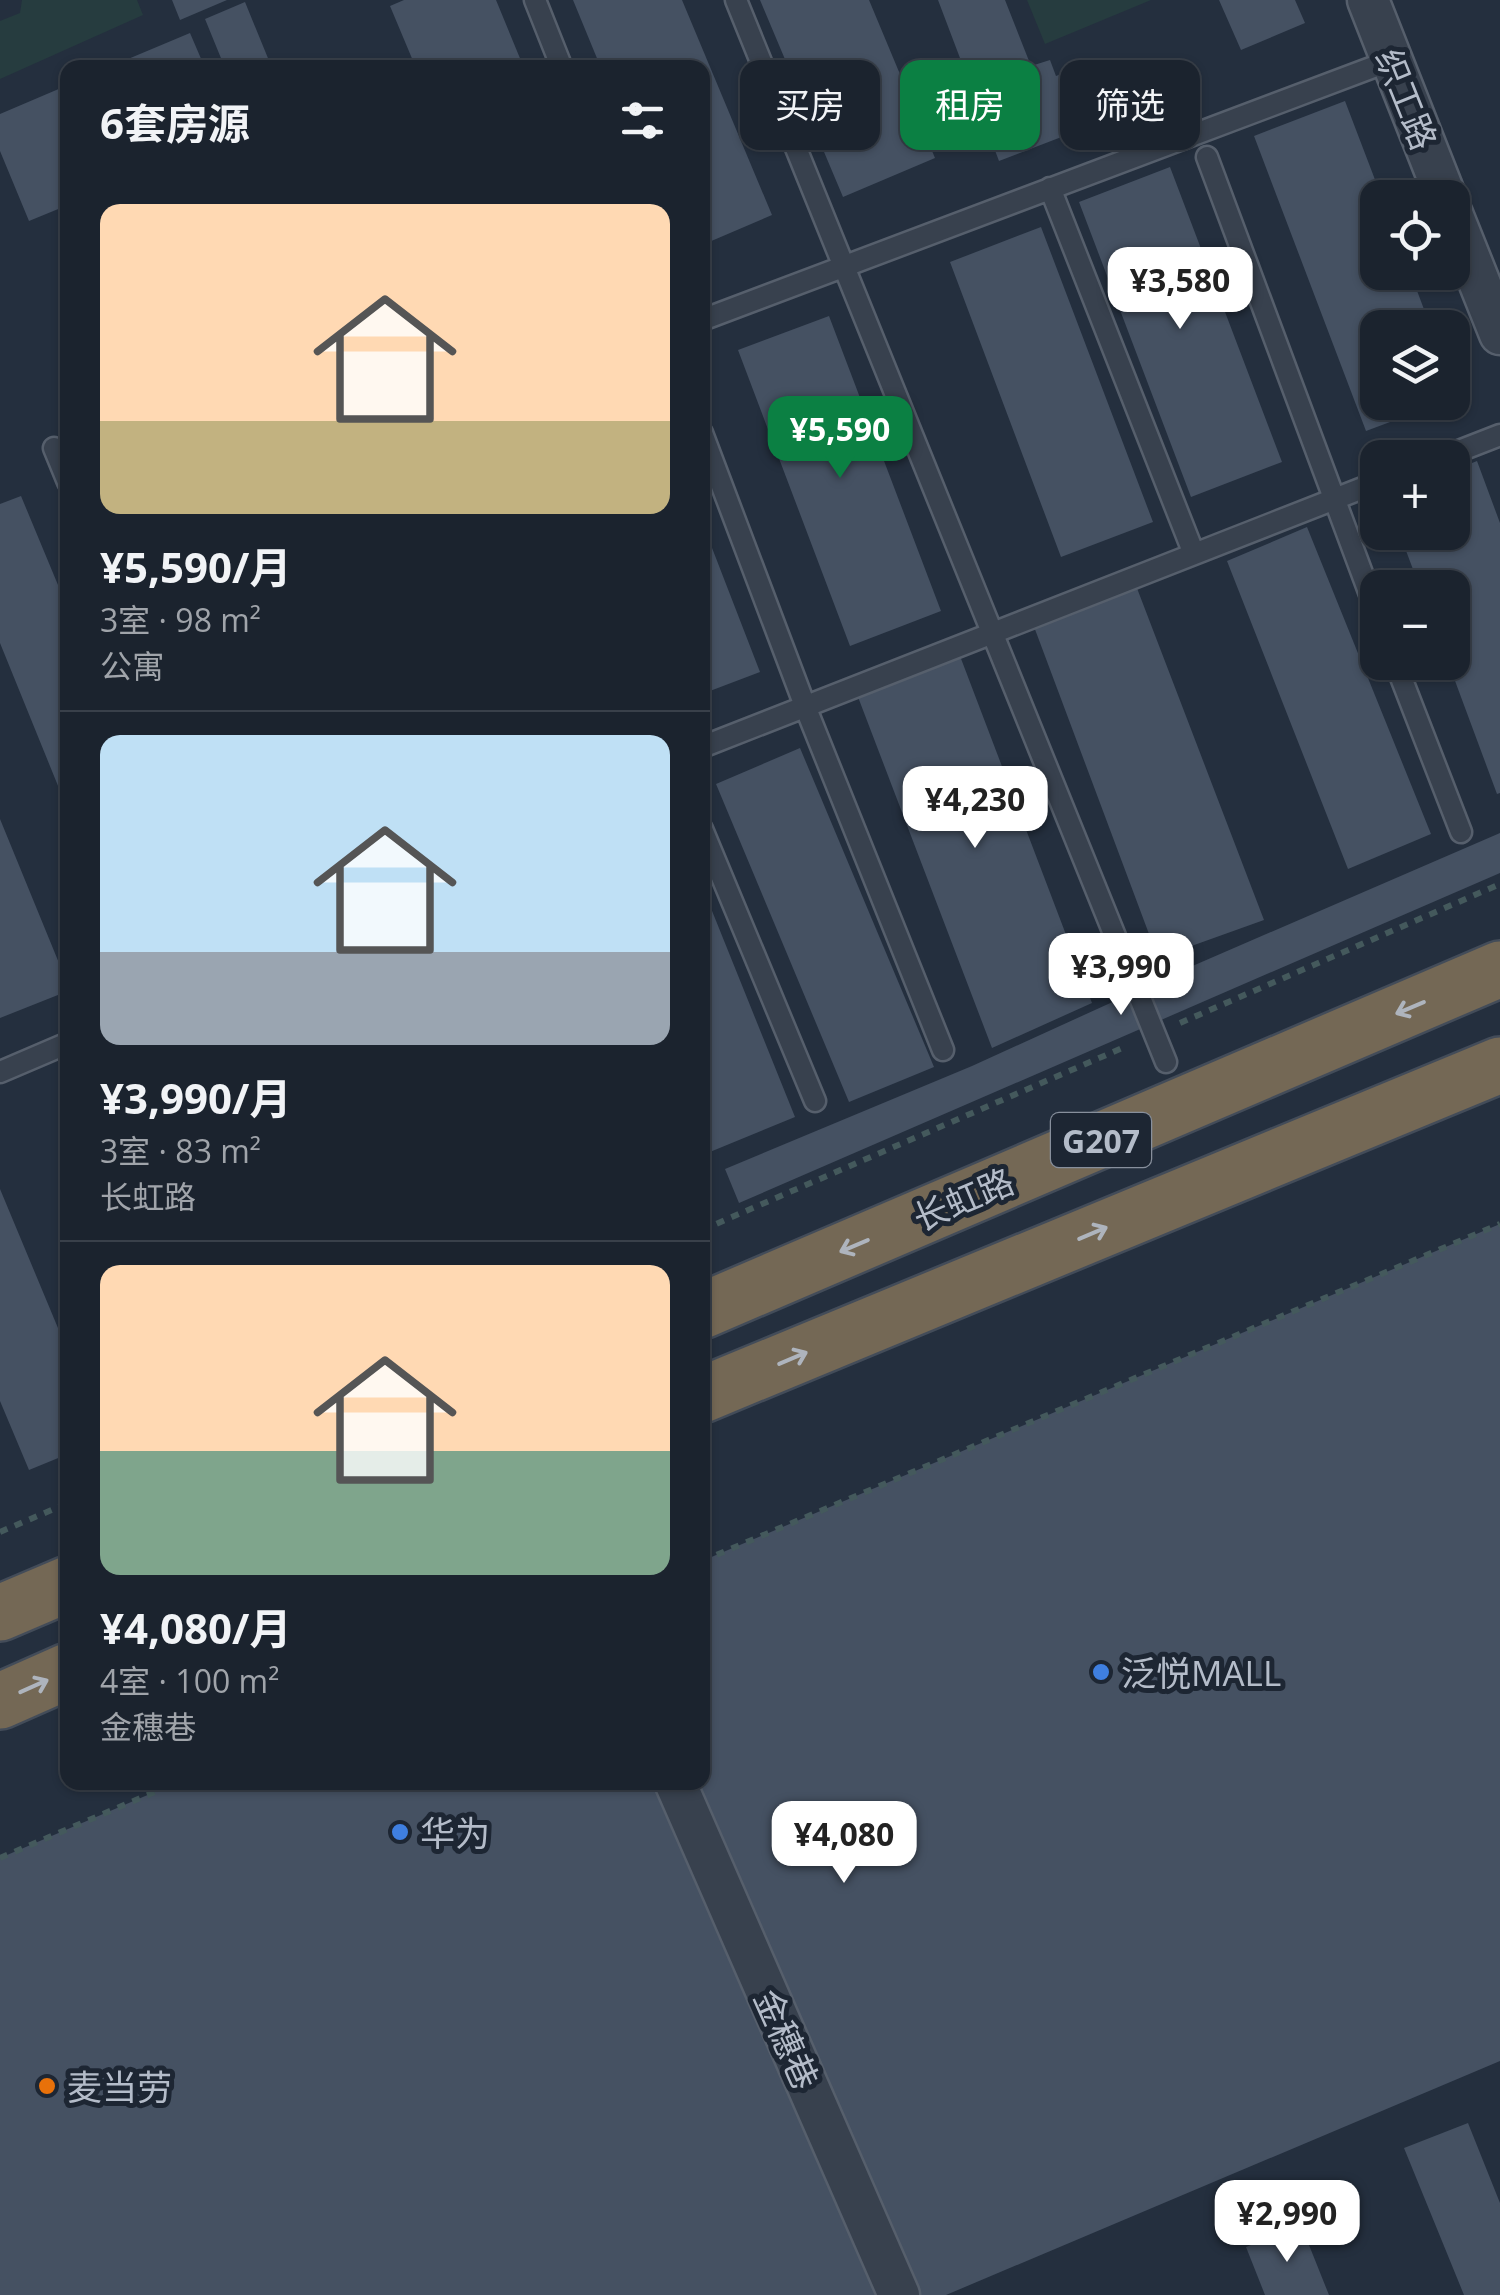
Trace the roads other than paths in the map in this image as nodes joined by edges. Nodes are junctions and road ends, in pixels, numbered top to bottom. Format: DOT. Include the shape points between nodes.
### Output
graph roads {
  1 [pos="535,0"];
  2 [pos="736,0"];
  3 [pos="1368,0"];
  4 [pos="559,60"];
  5 [pos="1392,60"];
  6 [pos="1207,156"];
  7 [pos="1439,180"];
  8 [pos="1050,188"];
  9 [pos="1470,259"];
  10 [pos="843,266"];
  11 [pos="710,317"];
  12 [pos="1500,334"];
  13 [pos="1500,435"];
  14 [pos="1470,447"];
  15 [pos="54,448"];
  16 [pos="710,454"];
  17 [pos="60,463"];
  18 [pos="1360,489"];
  19 [pos="1332,500"];
  20 [pos="1194,554"];
  21 [pos="1360,571"];
  22 [pos="992,632"];
  23 [pos="1403,680"];
  24 [pos="805,706"];
  25 [pos="710,743"];
  26 [pos="1461,832"];
  27 [pos="710,848"];
  28 [pos="1500,969"];
  29 [pos="60,1046"];
  30 [pos="944,1050"];
  31 [pos="1166,1062"];
  32 [pos="1500,1064"];
  33 [pos="0,1072"];
  34 [pos="815,1101"];
  35 [pos="710,1308"];
  36 [pos="710,1392"];
  37 [pos="60,1587"];
  38 [pos="0,1613"];
  39 [pos="60,1675"];
  40 [pos="0,1701"];
  41 [pos="678,1790"];
  42 [pos="899,2295"];
  1 -- 4 [label="lane"];
  2 -- 10 [label="lane"];
  3 -- 5 [label="street, 织工路"];
  5 -- 7 [label="street, 织工路"];
  5 -- 8 [label="lane"];
  6 -- 19 [label="lane"];
  8 -- 10 [label="lane"];
  8 -- 20 [label="lane"];
  9 -- 12 [label="street"];
  10 -- 11 [label="lane"];
  10 -- 22 [label="lane"];
  13 -- 14 [label="lane"];
  15 -- 17 [label="lane"];
  16 -- 24 [label="lane"];
  18 -- 19 [label="lane"];
  19 -- 20 [label="lane"];
  19 -- 21 [label="lane"];
  20 -- 22 [label="lane"];
  22 -- 24 [label="lane"];
  22 -- 31 [label="lane"];
  23 -- 26 [label="lane"];
  24 -- 25 [label="lane"];
  24 -- 30 [label="lane"];
  27 -- 34 [label="lane"];
  28 -- 35 [label="highway, 长虹路 / G207, one-way"];
  29 -- 33 [label="lane"];
  36 -- 32 [label="highway, G207, one-way"];
  37 -- 38 [label="highway"];
  40 -- 39 [label="highway, one-way"];
  41 -- 42 [label="street, 金穗巷"];
}
